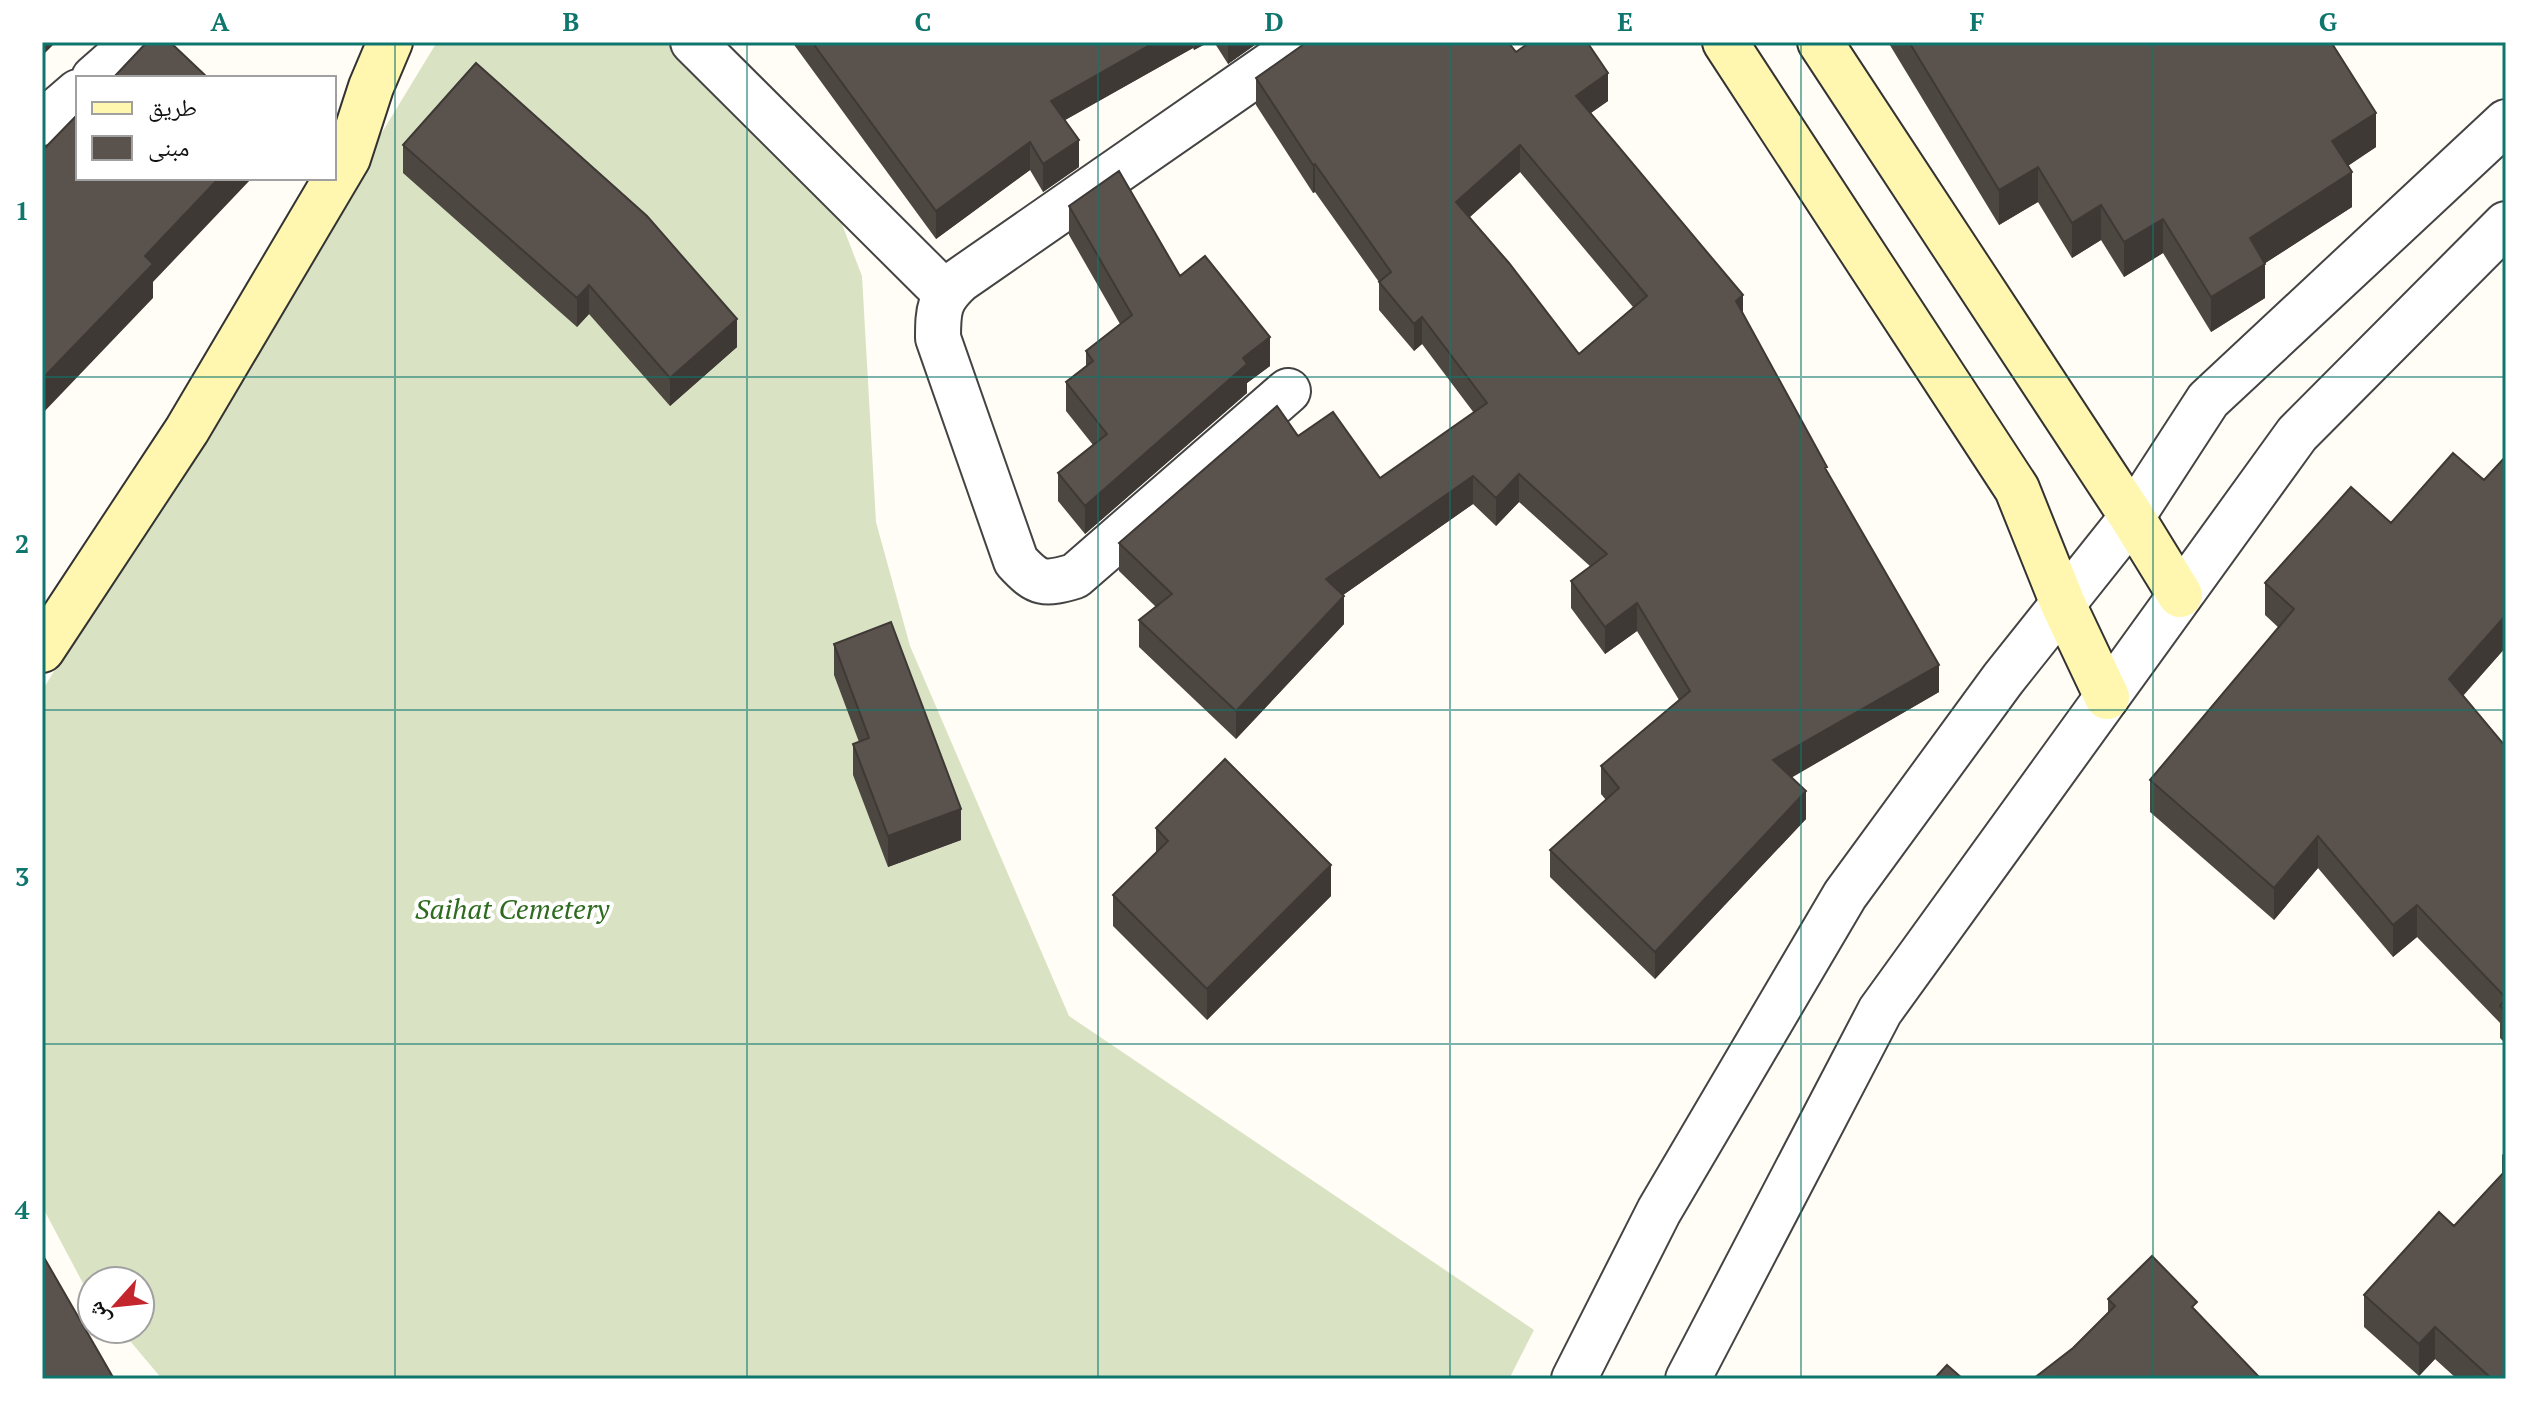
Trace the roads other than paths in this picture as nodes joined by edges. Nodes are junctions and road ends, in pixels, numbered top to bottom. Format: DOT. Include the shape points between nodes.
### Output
graph roads {
  1 [pos="135,42"];
  2 [pos="390,42"];
  3 [pos="693,42"];
  4 [pos="1303,42"];
  5 [pos="1725,42"];
  6 [pos="1820,42"];
  7 [pos="96,76"];
  8 [pos="76,94"];
  9 [pos="2506,122"];
  10 [pos="42,123"];
  11 [pos="336,178"];
  12 [pos="335,180"];
  13 [pos="2506,224"];
  14 [pos="945,293"];
  15 [pos="1288,391"];
  16 [pos="2132,517"];
  17 [pos="2180,595"];
  18 [pos="2063,604"];
  19 [pos="42,650"];
  20 [pos="2107,697"];
  21 [pos="1574,1379"];
  22 [pos="1688,1379"];
  1 -- 7 [label="street"];
  2 -- 11 [label="main road"];
  3 -- 14 [label="street"];
  4 -- 14 [label="street"];
  5 -- 18 [label="main road" via="2017,489"];
  6 -- 16 [label="main road"];
  8 -- 10 [label="street"];
  9 -- 16 [label="street" via="2208,400"];
  12 -- 19 [label="main road" via="187,430"];
  13 -- 17 [label="street" via="2297,434"];
  14 -- 15 [label="street" via="938,338 1016,561 1032,579 1051,583 1075,576"];
  16 -- 17 [label="main road"];
  16 -- 18 [label="street"];
  17 -- 20 [label="street"];
  18 -- 20 [label="main road"];
  18 -- 21 [label="street" via="1845,895 1659,1211"];
  20 -- 22 [label="street" via="1880,1011"];
}
